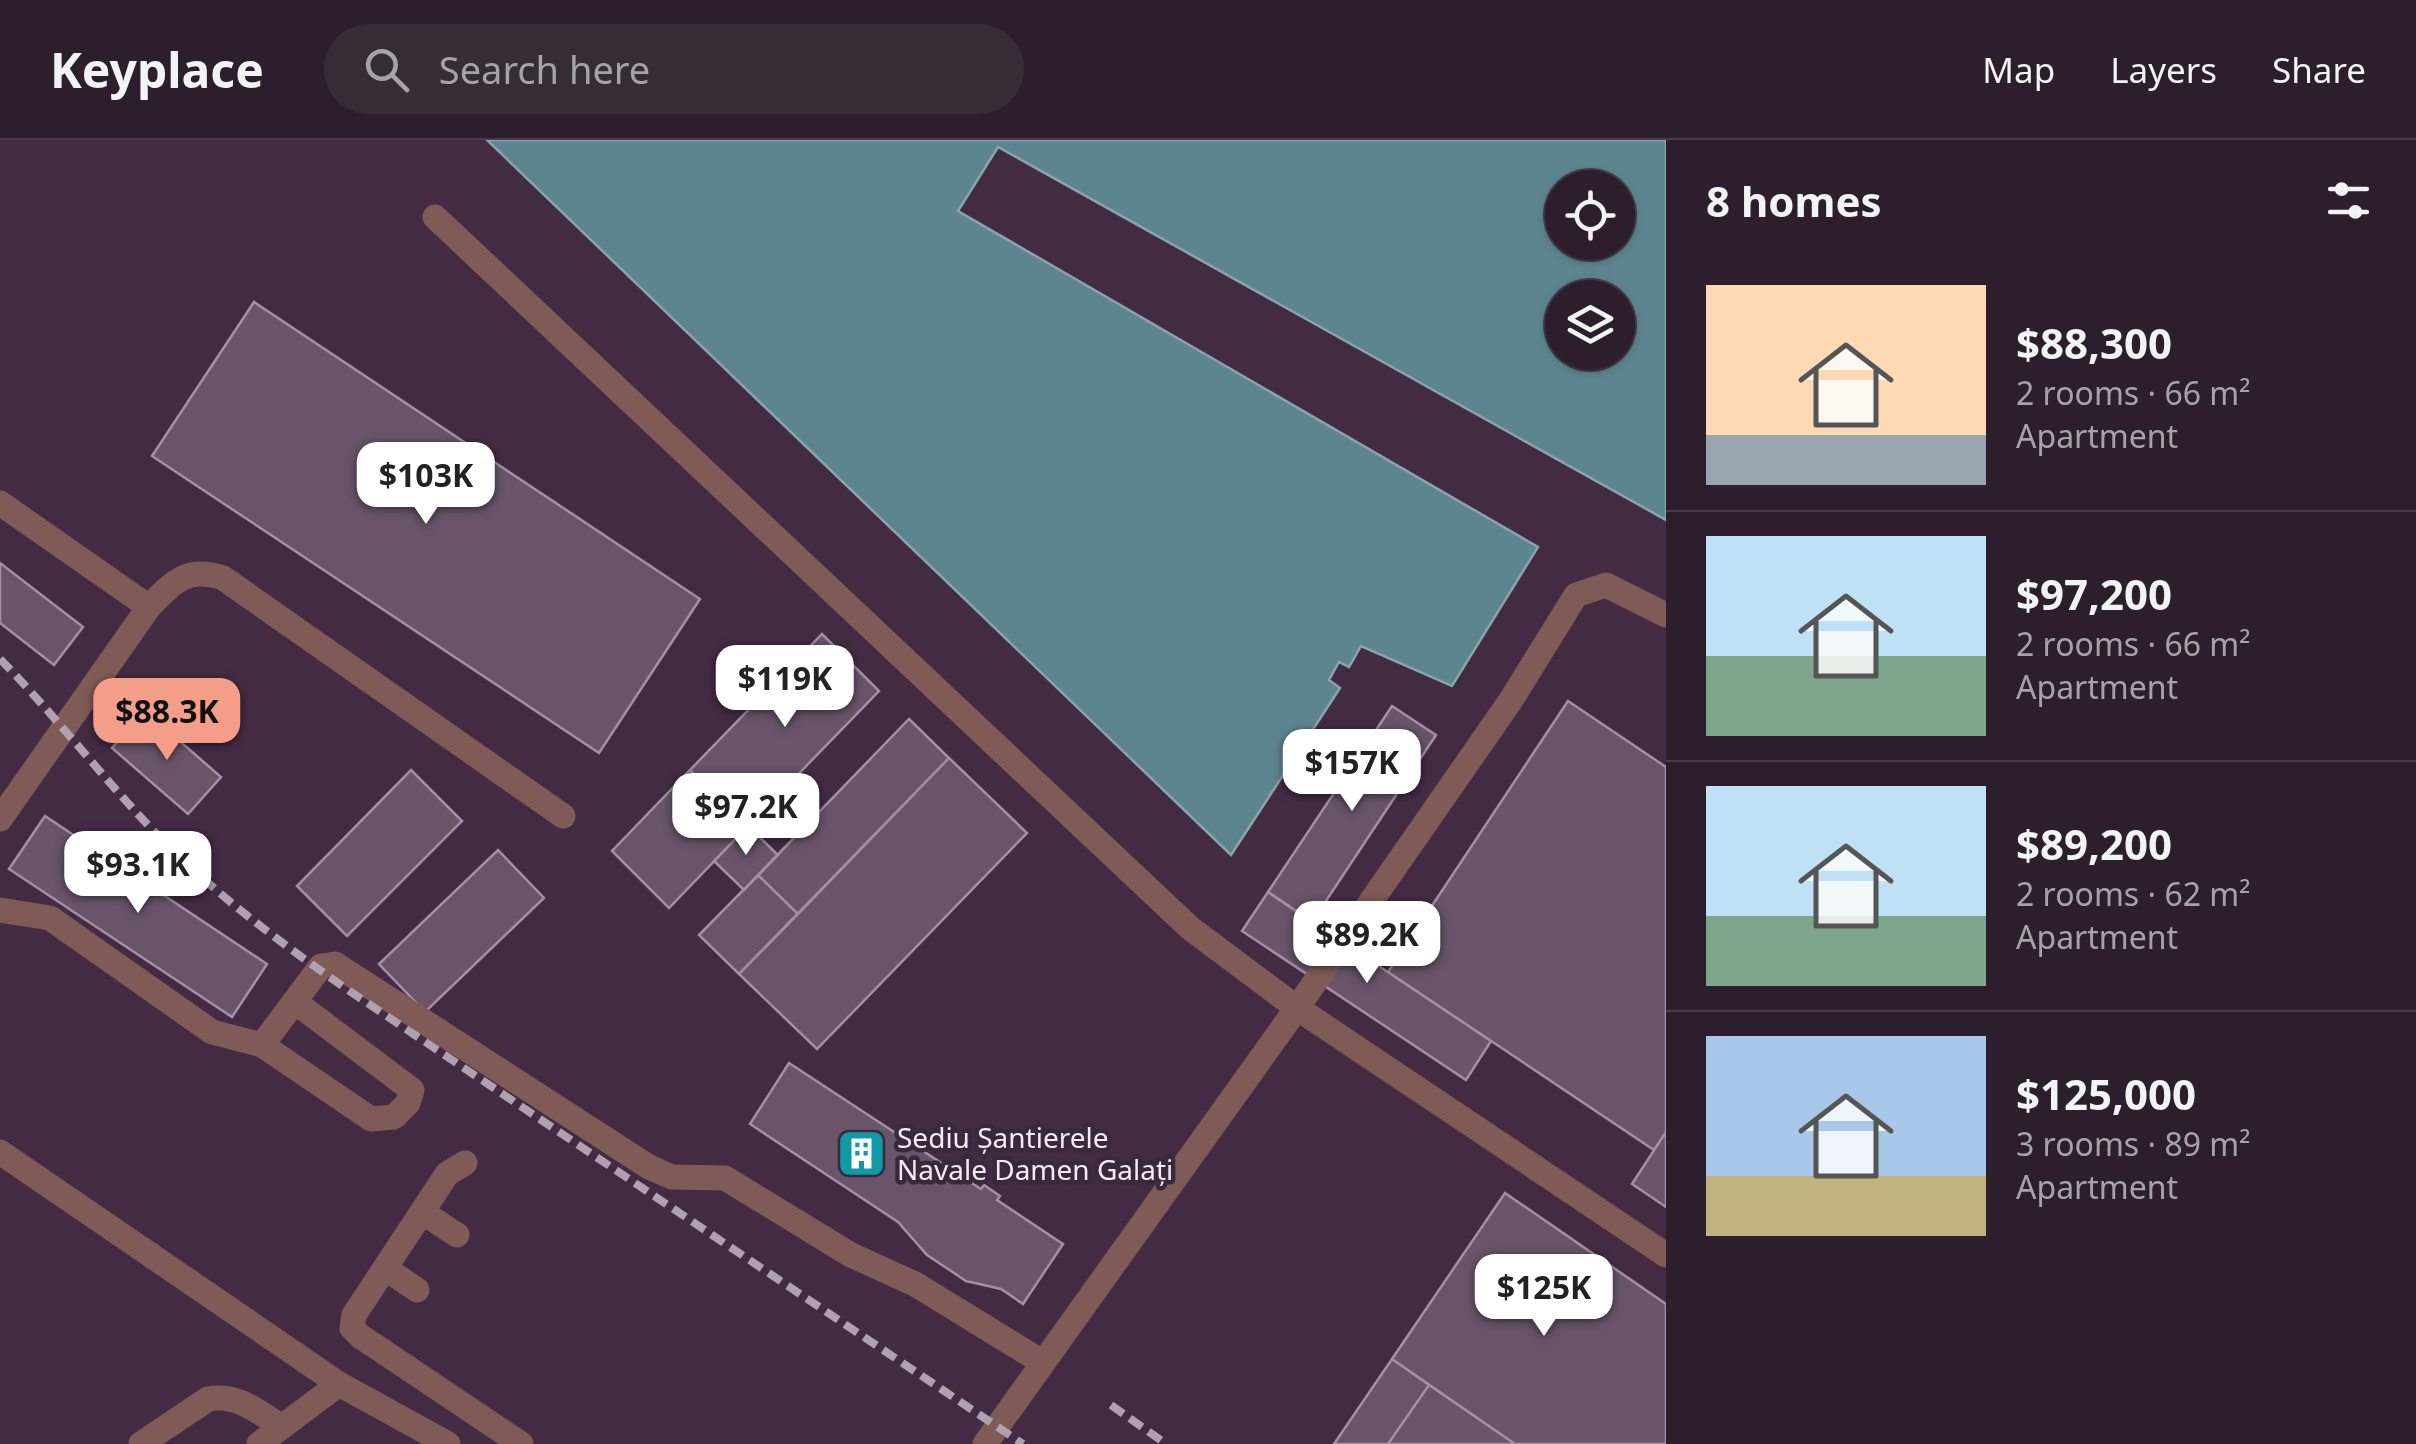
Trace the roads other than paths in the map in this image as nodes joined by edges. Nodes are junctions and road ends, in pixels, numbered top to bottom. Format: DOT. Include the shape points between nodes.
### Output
graph roads {
  1 [pos="435,216"];
  2 [pos="0,503"];
  3 [pos="149,607"];
  4 [pos="1666,615"];
  5 [pos="563,816"];
  6 [pos="0,819"];
  7 [pos="0,910"];
  8 [pos="295,1002"];
  9 [pos="1297,1008"];
  10 [pos="262,1046"];
  11 [pos="0,1152"];
  12 [pos="466,1163"];
  13 [pos="422,1212"];
  14 [pos="457,1236"];
  15 [pos="1666,1255"];
  16 [pos="385,1268"];
  17 [pos="416,1290"];
  18 [pos="1042,1362"];
  19 [pos="340,1384"];
  20 [pos="282,1427"];
  21 [pos="141,1444"];
  22 [pos="259,1444"];
  23 [pos="448,1444"];
  24 [pos="521,1444"];
  25 [pos="985,1444"];
  1 -- 9 [label="lane" via="1190,928"];
  2 -- 3 [label="lane"];
  3 -- 5 [label="lane" via="186,576 205,572 223,578"];
  3 -- 6 [label="lane"];
  4 -- 9 [label="lane" via="1606,584 1576,594 1511,700"];
  7 -- 10 [label="lane" via="50,918 212,1032"];
  8 -- 10 [label="lane"];
  8 -- 10 [label="lane" via="412,1090 408,1102 394,1117 371,1119"];
  8 -- 18 [label="lane" via="321,966 335,964 649,1167 672,1177 726,1178"];
  9 -- 15 [label="lane"];
  9 -- 18 [label="lane"];
  11 -- 19 [label="lane"];
  12 -- 13 [label="lane" via="447,1174"];
  13 -- 14 [label="lane"];
  13 -- 16 [label="lane"];
  16 -- 17 [label="lane"];
  16 -- 24 [label="lane" via="352,1328"];
  18 -- 25 [label="lane"];
  19 -- 20 [label="lane"];
  19 -- 23 [label="lane"];
  20 -- 21 [label="lane" via="219,1396"];
  20 -- 22 [label="lane"];
}
